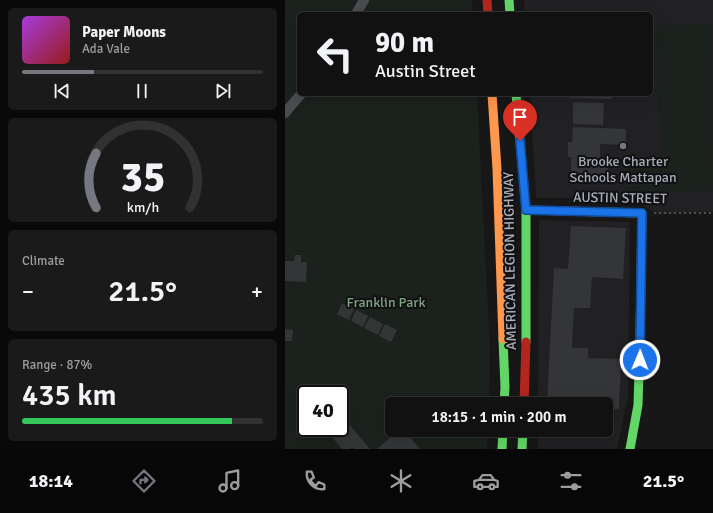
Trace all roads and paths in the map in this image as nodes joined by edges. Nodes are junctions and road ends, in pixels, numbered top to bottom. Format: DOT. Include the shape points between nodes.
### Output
graph roads {
  1 [pos="364,0"];
  2 [pos="487,0"];
  3 [pos="509,0"];
  4 [pos="357,12"];
  5 [pos="488,12"];
  6 [pos="510,12"];
  7 [pos="299,96"];
  8 [pos="493,96"];
  9 [pos="515,96"];
  10 [pos="285,113"];
  11 [pos="526,210"];
  12 [pos="642,213"];
  13 [pos="713,213"];
  14 [pos="504,397"];
  15 [pos="524,397"];
  16 [pos="503,437"];
  17 [pos="523,437"];
  18 [pos="502,449"];
  19 [pos="522,449"];
  20 [pos="630,449"];
  1 -- 4 [label="street"];
  2 -- 5 [label="main road"];
  3 -- 6 [label="main road"];
  7 -- 10 [label="street"];
  8 -- 14 [label="main road, AMERICAN LEGION HIGHWAY"];
  9 -- 11 [label="main road, AMERICAN LEGION HIGHWAY"];
  11 -- 12 [label="main road, AUSTIN STREET"];
  11 -- 15 [label="main road, AMERICAN LEGION HIGHWAY"];
  12 -- 13 [label="path, AUSTIN STREET"];
  12 -- 20 [label="main road" via="638,405"];
  16 -- 18 [label="main road"];
  17 -- 19 [label="main road"];
}
